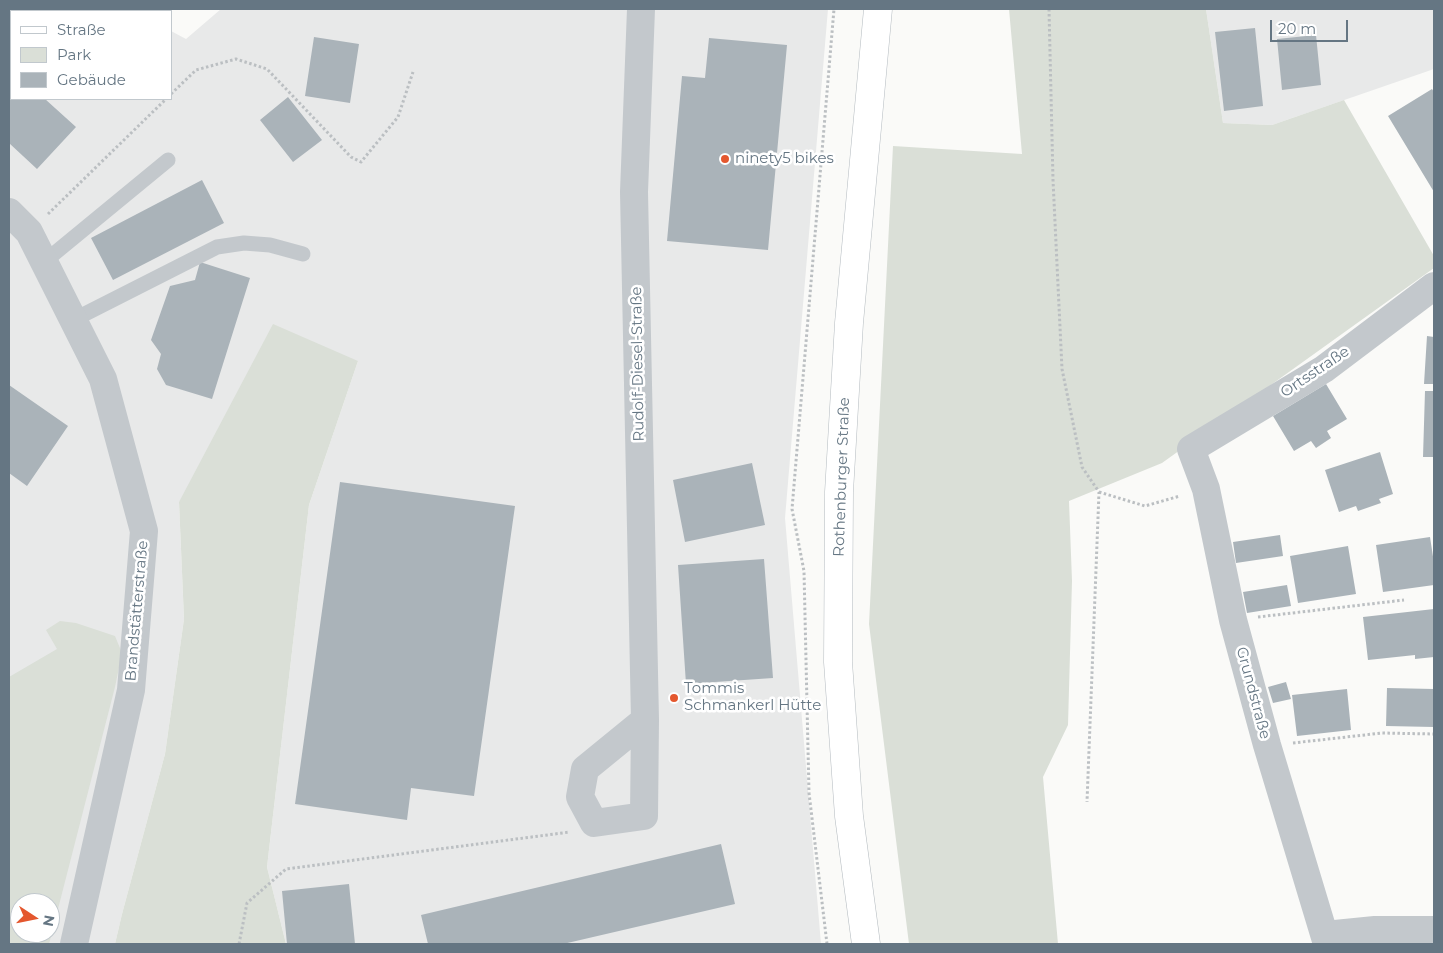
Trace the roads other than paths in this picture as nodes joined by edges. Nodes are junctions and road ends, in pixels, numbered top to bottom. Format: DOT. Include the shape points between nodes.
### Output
graph roads {
  1 [pos="640,9"];
  2 [pos="878,9"];
  3 [pos="168,160"];
  4 [pos="9,212"];
  5 [pos="303,254"];
  6 [pos="44,262"];
  7 [pos="1434,286"];
  8 [pos="73,320"];
  9 [pos="1191,449"];
  10 [pos="645,720"];
  11 [pos="1434,930"];
  12 [pos="1326,940"];
  13 [pos="74,944"];
  14 [pos="866,944"];
  1 -- 10 [label="street, Rudolf-Diesel-Straße" via="634,192"];
  2 -- 14 [label="main road, Rothenburger Straße" via="850,324 839,492 838,662 849,816"];
  3 -- 6 [label="lane"];
  4 -- 6 [label="street, Brandstätterstraße" via="29,232"];
  5 -- 8 [label="lane" via="270,245 244,243 217,247"];
  6 -- 8 [label="street, Brandstätterstraße"];
  7 -- 9 [label="street, Ortsstraße" via="1324,368"];
  8 -- 13 [label="street, Brandstätterstraße" via="103,379 144,531 131,690"];
  9 -- 12 [label="street, Grundstraße" via="1206,489 1233,620"];
  10 -- 10 [label="street, Rudolf-Diesel-Straße" via="644,816 594,823 580,797 585,769"];
  11 -- 12 [label="street, Grundstraße" via="1375,930"];
}
